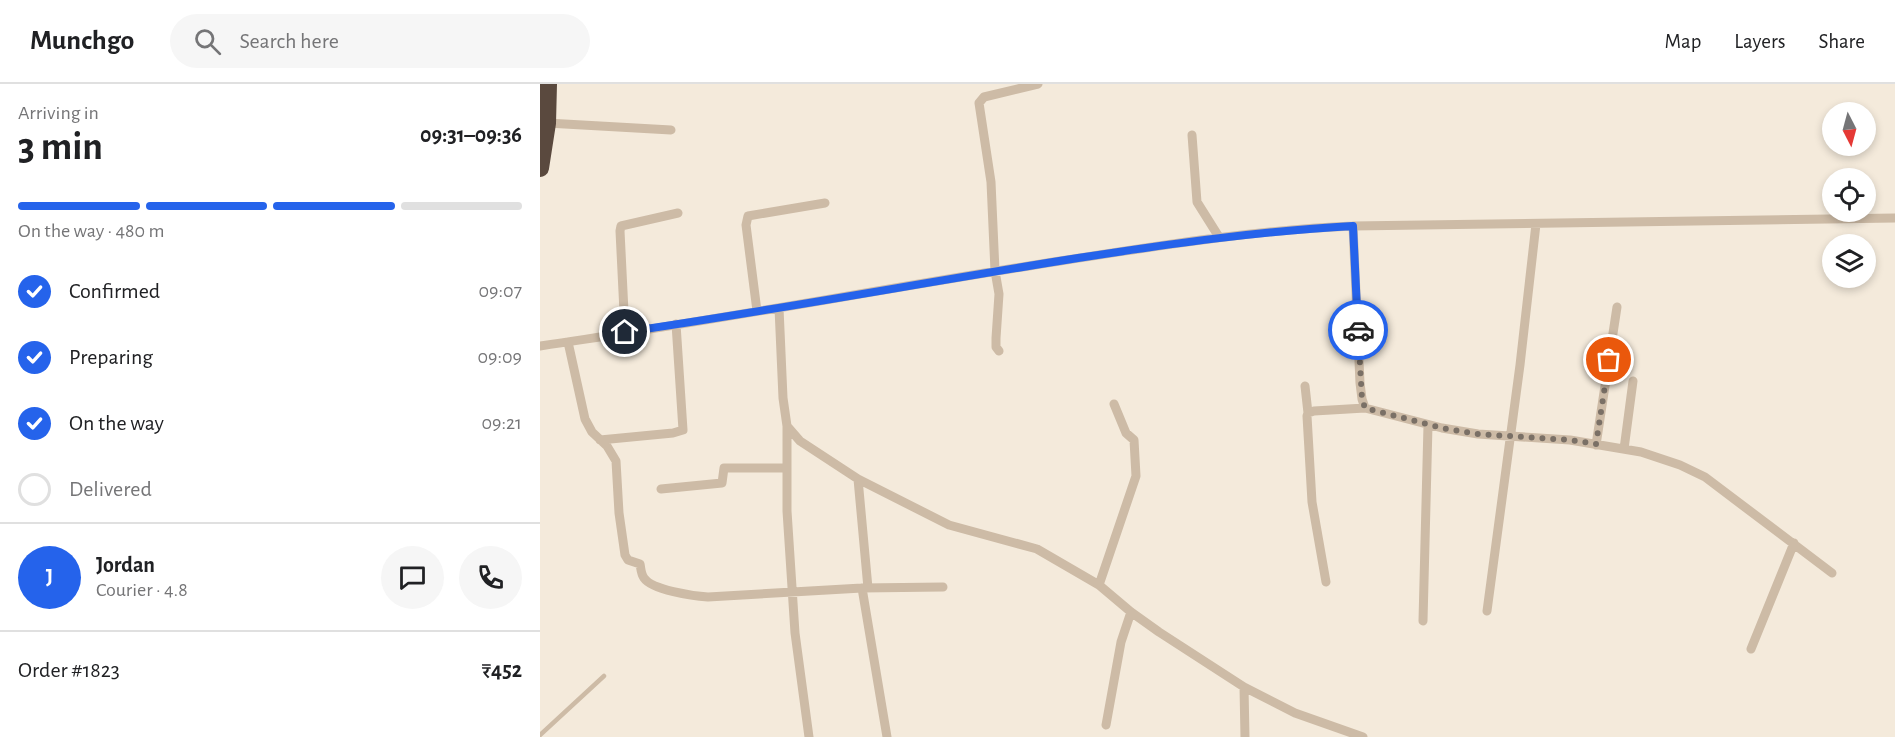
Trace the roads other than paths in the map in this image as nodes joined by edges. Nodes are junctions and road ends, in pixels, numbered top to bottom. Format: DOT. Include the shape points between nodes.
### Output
graph roads {
  1 [pos="548,84"];
  2 [pos="1038,84"];
  3 [pos="547,123"];
  4 [pos="671,130"];
  5 [pos="1192,135"];
  6 [pos="540,168"];
  7 [pos="825,203"];
  8 [pos="678,213"];
  9 [pos="1895,219"];
  10 [pos="1536,224"];
  11 [pos="1353,226"];
  12 [pos="1219,237"];
  13 [pos="995,271"];
  14 [pos="1617,307"];
  15 [pos="779,308"];
  16 [pos="757,311"];
  17 [pos="676,324"];
  18 [pos="625,332"];
  19 [pos="568,342"];
  20 [pos="540,346"];
  21 [pos="999,351"];
  22 [pos="1633,381"];
  23 [pos="1305,386"];
  24 [pos="1114,404"];
  25 [pos="1365,408"];
  26 [pos="1308,412"];
  27 [pos="1428,425"];
  28 [pos="787,426"];
  29 [pos="1510,436"];
  30 [pos="600,440"];
  31 [pos="1596,444"];
  32 [pos="1624,449"];
  33 [pos="787,468"];
  34 [pos="858,479"];
  35 [pos="661,489"];
  36 [pos="1794,543"];
  37 [pos="1832,573"];
  38 [pos="1326,582"];
  39 [pos="1099,585"];
  40 [pos="943,587"];
  41 [pos="865,588"];
  42 [pos="792,591"];
  43 [pos="1487,611"];
  44 [pos="1131,612"];
  45 [pos="1423,621"];
  46 [pos="1751,649"];
  47 [pos="604,676"];
  48 [pos="1244,687"];
  49 [pos="1106,725"];
  50 [pos="540,735"];
  51 [pos="809,737"];
  52 [pos="887,737"];
  53 [pos="1245,737"];
  54 [pos="1363,737"];
  1 -- 3 [label="highway"];
  2 -- 13 [label="street" via="984,97 979,103 992,182"];
  3 -- 4 [label="street"];
  3 -- 6 [label="highway"];
  5 -- 12 [label="street" via="1197,202"];
  7 -- 16 [label="street" via="748,216"];
  8 -- 18 [label="street" via="621,226"];
  9 -- 10 [label="street"];
  10 -- 11 [label="street"];
  10 -- 29 [label="street"];
  11 -- 12 [label="street"];
  11 -- 25 [label="street" via="1360,383"];
  12 -- 13 [label="street"];
  13 -- 15 [label="street"];
  13 -- 21 [label="street"];
  14 -- 31 [label="street"];
  15 -- 16 [label="street"];
  15 -- 28 [label="street"];
  16 -- 17 [label="street"];
  17 -- 18 [label="street"];
  17 -- 30 [label="street" via="683,430"];
  18 -- 19 [label="street"];
  19 -- 20 [label="street"];
  19 -- 30 [label="street" via="585,419"];
  22 -- 32 [label="street"];
  23 -- 26 [label="street"];
  24 -- 39 [label="street" via="1124,430 1134,440 1136,476"];
  25 -- 26 [label="street"];
  25 -- 27 [label="street"];
  26 -- 38 [label="street" via="1312,502"];
  27 -- 29 [label="street"];
  27 -- 45 [label="street"];
  28 -- 33 [label="street"];
  28 -- 34 [label="street" via="800,441"];
  29 -- 31 [label="street"];
  29 -- 43 [label="street"];
  30 -- 42 [label="street" via="616,461 625,555 640,564 645,580 673,592 696,596"];
  31 -- 32 [label="street"];
  32 -- 36 [label="street" via="1680,465 1705,477"];
  33 -- 35 [label="street" via="724,468 723,483"];
  33 -- 42 [label="street"];
  34 -- 39 [label="street" via="955,528 1037,549"];
  34 -- 41 [label="street"];
  36 -- 37 [label="street"];
  36 -- 46 [label="street"];
  39 -- 44 [label="street"];
  40 -- 41 [label="street"];
  41 -- 42 [label="street"];
  41 -- 52 [label="street"];
  42 -- 51 [label="street"];
  44 -- 48 [label="street"];
  44 -- 49 [label="street" via="1118,653"];
  47 -- 50 [label="lane"];
  48 -- 53 [label="street"];
  48 -- 54 [label="street" via="1295,713"];
}
